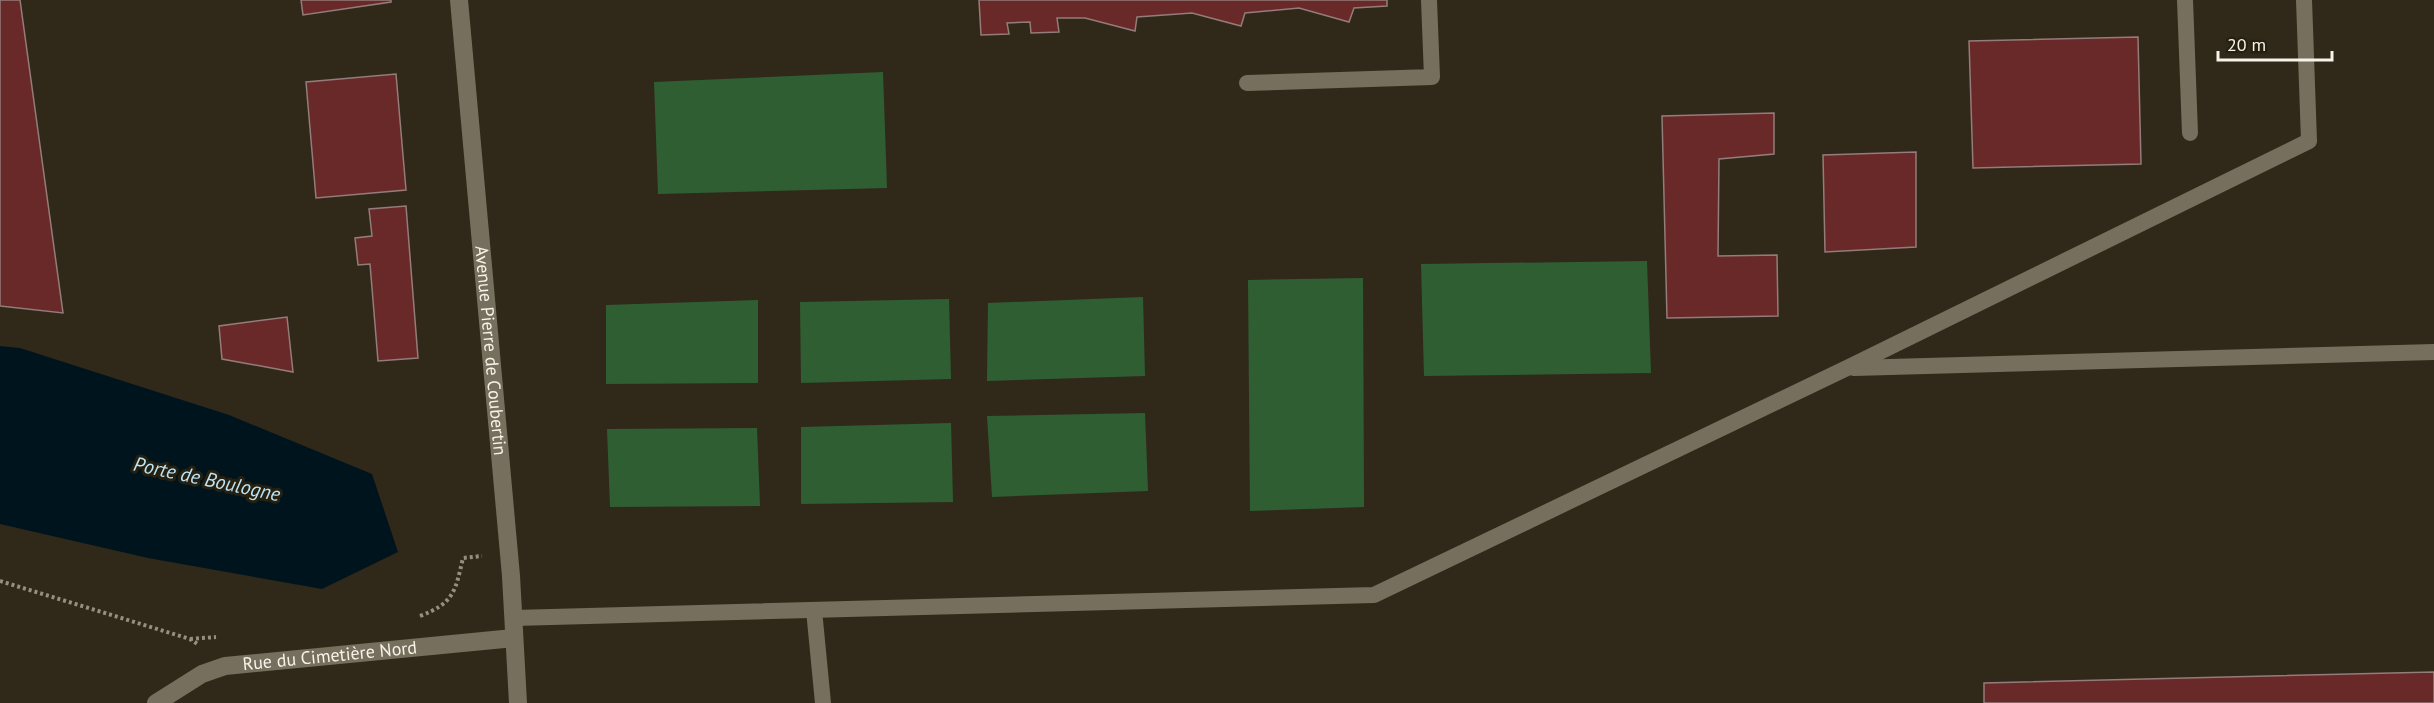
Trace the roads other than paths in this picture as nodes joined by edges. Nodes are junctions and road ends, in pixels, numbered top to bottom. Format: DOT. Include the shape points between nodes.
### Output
graph roads {
  1 [pos="459,0"];
  2 [pos="1429,0"];
  3 [pos="2185,0"];
  4 [pos="2304,0"];
  5 [pos="1247,84"];
  6 [pos="2190,133"];
  7 [pos="2434,352"];
  8 [pos="1847,368"];
  9 [pos="814,610"];
  10 [pos="514,618"];
  11 [pos="514,638"];
  12 [pos="156,703"];
  13 [pos="518,703"];
  14 [pos="823,703"];
  1 -- 10 [label="street, Avenue Pierre de Coubertin"];
  2 -- 5 [label="lane" via="1432,77"];
  3 -- 6 [label="lane"];
  4 -- 8 [label="lane" via="2309,141"];
  7 -- 8 [label="lane"];
  8 -- 9 [label="lane" via="1374,595"];
  9 -- 10 [label="lane"];
  9 -- 14 [label="lane"];
  10 -- 11 [label="street, Avenue Pierre de Coubertin"];
  11 -- 12 [label="street, Rue du Cimetière Nord" via="225,666 202,674"];
  11 -- 13 [label="street, Avenue Pierre de Coubertin"];
}
